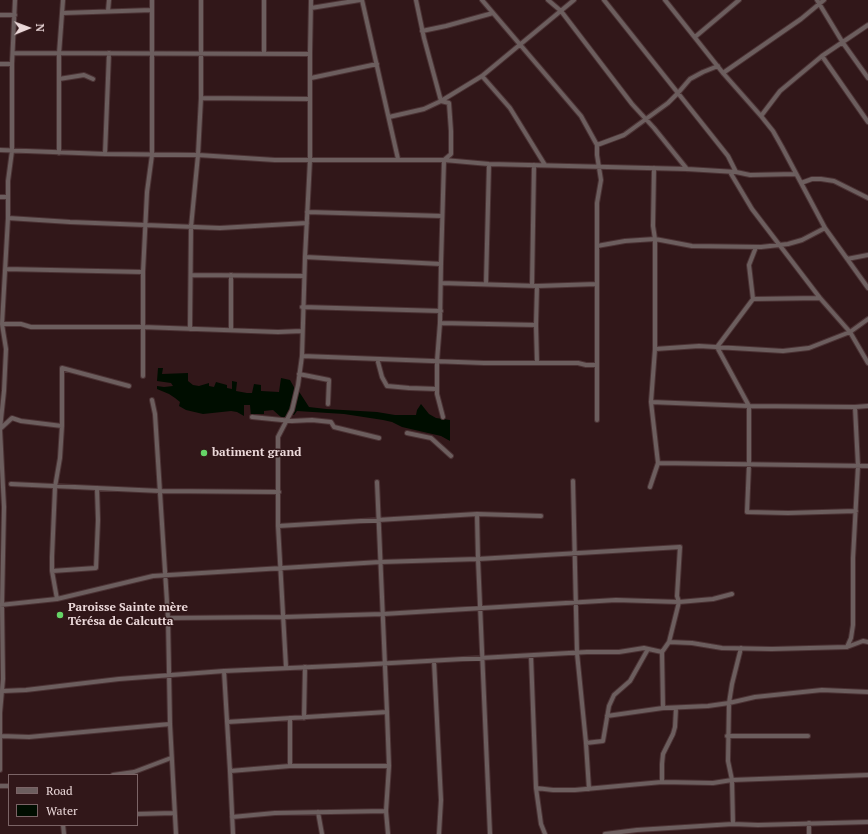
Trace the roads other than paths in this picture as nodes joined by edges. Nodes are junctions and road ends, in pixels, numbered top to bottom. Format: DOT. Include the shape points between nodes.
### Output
graph roads {
  1 [pos="15,0"];
  2 [pos="63,0"];
  3 [pos="109,0"];
  4 [pos="152,0"];
  5 [pos="201,0"];
  6 [pos="264,0"];
  7 [pos="311,0"];
  8 [pos="361,0"];
  9 [pos="416,0"];
  10 [pos="482,0"];
  11 [pos="548,0"];
  12 [pos="574,0"];
  13 [pos="604,0"];
  14 [pos="665,0"];
  15 [pos="739,0"];
  16 [pos="824,0"];
  17 [pos="818,2"];
  18 [pos="311,8"];
  19 [pos="152,10"];
  20 [pos="108,11"];
  21 [pos="561,11"];
  22 [pos="63,13"];
  23 [pos="494,13"];
  24 [pos="0,15"];
  25 [pos="15,15"];
  26 [pos="868,25"];
  27 [pos="422,30"];
  28 [pos="695,37"];
  29 [pos="842,43"];
  30 [pos="520,44"];
  31 [pos="13,53"];
  32 [pos="109,53"];
  33 [pos="201,53"];
  34 [pos="264,53"];
  35 [pos="59,54"];
  36 [pos="152,54"];
  37 [pos="310,54"];
  38 [pos="822,56"];
  39 [pos="0,64"];
  40 [pos="12,64"];
  41 [pos="377,64"];
  42 [pos="718,66"];
  43 [pos="723,73"];
  44 [pos="482,76"];
  45 [pos="311,78"];
  46 [pos="868,78"];
  47 [pos="59,79"];
  48 [pos="93,79"];
  49 [pos="678,93"];
  50 [pos="200,98"];
  51 [pos="310,99"];
  52 [pos="442,101"];
  53 [pos="761,116"];
  54 [pos="389,117"];
  55 [pos="646,120"];
  56 [pos="868,122"];
  57 [pos="597,145"];
  58 [pos="0,150"];
  59 [pos="12,151"];
  60 [pos="59,153"];
  61 [pos="105,154"];
  62 [pos="152,155"];
  63 [pos="198,155"];
  64 [pos="398,159"];
  65 [pos="310,160"];
  66 [pos="444,160"];
  67 [pos="489,164"];
  68 [pos="534,165"];
  69 [pos="545,165"];
  70 [pos="599,166"];
  71 [pos="654,168"];
  72 [pos="687,169"];
  73 [pos="730,172"];
  74 [pos="736,172"];
  75 [pos="796,174"];
  76 [pos="801,183"];
  77 [pos="0,197"];
  78 [pos="8,197"];
  79 [pos="868,198"];
  80 [pos="307,212"];
  81 [pos="442,216"];
  82 [pos="8,218"];
  83 [pos="307,223"];
  84 [pos="145,225"];
  85 [pos="191,227"];
  86 [pos="825,228"];
  87 [pos="654,239"];
  88 [pos="779,245"];
  89 [pos="597,246"];
  90 [pos="756,247"];
  91 [pos="868,255"];
  92 [pos="304,257"];
  93 [pos="846,259"];
  94 [pos="441,264"];
  95 [pos="5,269"];
  96 [pos="143,272"];
  97 [pos="191,275"];
  98 [pos="231,275"];
  99 [pos="304,276"];
  100 [pos="441,283"];
  101 [pos="486,284"];
  102 [pos="597,284"];
  103 [pos="534,286"];
  104 [pos="868,288"];
  105 [pos="820,298"];
  106 [pos="753,299"];
  107 [pos="302,307"];
  108 [pos="441,312"];
  109 [pos="868,320"];
  110 [pos="440,323"];
  111 [pos="2,324"];
  112 [pos="536,325"];
  113 [pos="142,327"];
  114 [pos="190,329"];
  115 [pos="231,330"];
  116 [pos="302,331"];
  117 [pos="850,332"];
  118 [pos="717,347"];
  119 [pos="0,349"];
  120 [pos="6,349"];
  121 [pos="655,349"];
  122 [pos="302,356"];
  123 [pos="437,361"];
  124 [pos="378,362"];
  125 [pos="537,363"];
  126 [pos="868,363"];
  127 [pos="597,365"];
  128 [pos="299,374"];
  129 [pos="143,376"];
  130 [pos="129,386"];
  131 [pos="437,389"];
  132 [pos="152,400"];
  133 [pos="651,402"];
  134 [pos="328,404"];
  135 [pos="749,406"];
  136 [pos="868,406"];
  137 [pos="855,407"];
  138 [pos="443,417"];
  139 [pos="252,418"];
  140 [pos="598,420"];
  141 [pos="286,421"];
  142 [pos="62,426"];
  143 [pos="0,429"];
  144 [pos="407,433"];
  145 [pos="379,438"];
  146 [pos="451,456"];
  147 [pos="658,463"];
  148 [pos="749,464"];
  149 [pos="858,466"];
  150 [pos="868,466"];
  151 [pos="573,481"];
  152 [pos="377,482"];
  153 [pos="11,484"];
  154 [pos="55,486"];
  155 [pos="650,487"];
  156 [pos="97,488"];
  157 [pos="160,491"];
  158 [pos="279,492"];
  159 [pos="2,507"];
  160 [pos="856,511"];
  161 [pos="477,514"];
  162 [pos="541,516"];
  163 [pos="379,521"];
  164 [pos="278,526"];
  165 [pos="574,553"];
  166 [pos="478,560"];
  167 [pos="380,562"];
  168 [pos="281,569"];
  169 [pos="52,571"];
  170 [pos="165,576"];
  171 [pos="732,594"];
  172 [pos="57,599"];
  173 [pos="679,602"];
  174 [pos="575,603"];
  175 [pos="1,605"];
  176 [pos="480,609"];
  177 [pos="383,614"];
  178 [pos="168,618"];
  179 [pos="284,618"];
  180 [pos="669,642"];
  181 [pos="868,642"];
  182 [pos="847,647"];
  183 [pos="740,648"];
  184 [pos="648,649"];
  185 [pos="662,652"];
  186 [pos="577,653"];
  187 [pos="531,656"];
  188 [pos="482,658"];
  189 [pos="434,661"];
  190 [pos="385,663"];
  191 [pos="286,667"];
  192 [pos="305,667"];
  193 [pos="224,671"];
  194 [pos="169,674"];
  195 [pos="3,691"];
  196 [pos="868,692"];
  197 [pos="729,704"];
  198 [pos="663,708"];
  199 [pos="676,708"];
  200 [pos="387,712"];
  201 [pos="607,716"];
  202 [pos="290,718"];
  203 [pos="304,718"];
  204 [pos="227,722"];
  205 [pos="170,724"];
  206 [pos="1,736"];
  207 [pos="727,736"];
  208 [pos="808,736"];
  209 [pos="586,743"];
  210 [pos="171,758"];
  211 [pos="290,766"];
  212 [pos="389,766"];
  213 [pos="0,770"];
  214 [pos="230,771"];
  215 [pos="120,774"];
  216 [pos="868,775"];
  217 [pos="732,780"];
  218 [pos="662,782"];
  219 [pos="536,788"];
  220 [pos="589,788"];
  221 [pos="386,811"];
  222 [pos="318,812"];
  223 [pos="174,813"];
  224 [pos="138,814"];
  225 [pos="232,817"];
  226 [pos="868,822"];
  227 [pos="809,823"];
  228 [pos="733,824"];
  229 [pos="637,832"];
  230 [pos="176,834"];
  231 [pos="233,834"];
  232 [pos="322,834"];
  233 [pos="388,834"];
  234 [pos="438,834"];
  235 [pos="490,834"];
  236 [pos="545,834"];
  237 [pos="605,834"];
  238 [pos="809,834"];
  1 -- 25 [label="street"];
  2 -- 22 [label="street"];
  3 -- 20 [label="street"];
  4 -- 19 [label="street"];
  5 -- 33 [label="street"];
  6 -- 34 [label="street"];
  7 -- 18 [label="street"];
  8 -- 18 [label="street"];
  8 -- 41 [label="street"];
  9 -- 27 [label="street"];
  10 -- 23 [label="street"];
  11 -- 21 [label="street"];
  12 -- 21 [label="street"];
  13 -- 49 [label="street"];
  14 -- 28 [label="street"];
  15 -- 28 [label="street"];
  16 -- 17 [label="street"];
  17 -- 29 [label="street"];
  17 -- 43 [label="street" via="801,19"];
  18 -- 37 [label="street"];
  19 -- 20 [label="street"];
  19 -- 36 [label="street"];
  20 -- 22 [label="street"];
  21 -- 30 [label="street"];
  21 -- 55 [label="street"];
  22 -- 35 [label="street"];
  23 -- 27 [label="street"];
  23 -- 30 [label="street"];
  24 -- 25 [label="street"];
  25 -- 31 [label="street"];
  26 -- 29 [label="street"];
  27 -- 52 [label="street"];
  28 -- 42 [label="street"];
  29 -- 38 [label="street"];
  29 -- 46 [label="street"];
  30 -- 44 [label="street"];
  30 -- 57 [label="street" via="581,116"];
  31 -- 35 [label="street"];
  31 -- 40 [label="street"];
  32 -- 35 [label="street"];
  32 -- 36 [label="street"];
  32 -- 61 [label="street"];
  33 -- 34 [label="street"];
  33 -- 36 [label="street"];
  33 -- 50 [label="street"];
  34 -- 37 [label="street"];
  35 -- 47 [label="street"];
  36 -- 62 [label="street"];
  37 -- 45 [label="street"];
  38 -- 53 [label="street" via="780,91"];
  38 -- 56 [label="street"];
  39 -- 40 [label="street"];
  40 -- 59 [label="street"];
  41 -- 45 [label="street"];
  41 -- 54 [label="street"];
  42 -- 43 [label="street"];
  42 -- 49 [label="street" via="690,79"];
  43 -- 53 [label="street"];
  44 -- 52 [label="street"];
  44 -- 69 [label="street" via="510,108"];
  45 -- 51 [label="street"];
  47 -- 48 [label="street" via="84,75"];
  47 -- 60 [label="street"];
  49 -- 55 [label="street"];
  49 -- 74 [label="street" via="728,156"];
  50 -- 51 [label="street"];
  50 -- 63 [label="street"];
  51 -- 65 [label="street"];
  52 -- 54 [label="street" via="424,109"];
  52 -- 66 [label="street" via="449,103 451,131 451,154"];
  53 -- 75 [label="street"];
  54 -- 64 [label="street"];
  55 -- 57 [label="street" via="624,135"];
  55 -- 72 [label="street"];
  57 -- 70 [label="street"];
  58 -- 59 [label="street"];
  59 -- 60 [label="street"];
  59 -- 78 [label="street"];
  60 -- 61 [label="street"];
  61 -- 62 [label="street"];
  62 -- 63 [label="street"];
  62 -- 84 [label="street"];
  63 -- 65 [label="street"];
  63 -- 85 [label="street"];
  64 -- 65 [label="street"];
  64 -- 66 [label="street"];
  65 -- 80 [label="street"];
  66 -- 67 [label="street"];
  66 -- 81 [label="street"];
  67 -- 68 [label="street"];
  67 -- 101 [label="street"];
  68 -- 69 [label="street"];
  68 -- 103 [label="street"];
  69 -- 70 [label="street"];
  70 -- 71 [label="street"];
  70 -- 89 [label="street" via="601,180 597,203"];
  71 -- 72 [label="street"];
  71 -- 87 [label="street"];
  72 -- 73 [label="street"];
  73 -- 74 [label="street"];
  73 -- 88 [label="street"];
  74 -- 75 [label="street" via="750,175"];
  75 -- 76 [label="street"];
  76 -- 79 [label="street" via="812,179 834,181"];
  76 -- 86 [label="street"];
  77 -- 78 [label="street"];
  78 -- 82 [label="street"];
  80 -- 81 [label="street"];
  80 -- 83 [label="street"];
  81 -- 94 [label="street"];
  82 -- 84 [label="street"];
  82 -- 95 [label="street"];
  83 -- 85 [label="street"];
  83 -- 92 [label="street"];
  84 -- 85 [label="street"];
  84 -- 96 [label="street"];
  85 -- 97 [label="street"];
  86 -- 88 [label="street" via="802,240"];
  86 -- 93 [label="street"];
  87 -- 89 [label="street"];
  87 -- 90 [label="street" via="692,246"];
  87 -- 121 [label="street"];
  88 -- 90 [label="street"];
  88 -- 105 [label="street"];
  89 -- 102 [label="street"];
  90 -- 106 [label="street" via="749,265"];
  91 -- 93 [label="street"];
  92 -- 94 [label="street"];
  92 -- 99 [label="street"];
  93 -- 104 [label="street"];
  94 -- 100 [label="street"];
  95 -- 96 [label="street"];
  95 -- 111 [label="street"];
  96 -- 113 [label="street"];
  97 -- 98 [label="street"];
  97 -- 114 [label="street"];
  98 -- 99 [label="street"];
  98 -- 115 [label="street"];
  99 -- 107 [label="street"];
  100 -- 101 [label="street"];
  100 -- 108 [label="street"];
  101 -- 103 [label="street"];
  102 -- 103 [label="street"];
  102 -- 127 [label="street"];
  103 -- 112 [label="street"];
  105 -- 106 [label="street"];
  105 -- 117 [label="street"];
  106 -- 118 [label="street"];
  107 -- 108 [label="street"];
  107 -- 116 [label="street"];
  108 -- 110 [label="street"];
  109 -- 117 [label="street"];
  110 -- 112 [label="street"];
  110 -- 123 [label="street"];
  111 -- 113 [label="street" via="31,327"];
  111 -- 120 [label="street"];
  112 -- 125 [label="street"];
  113 -- 114 [label="street"];
  113 -- 129 [label="street"];
  114 -- 115 [label="street"];
  115 -- 116 [label="street"];
  116 -- 122 [label="street"];
  117 -- 118 [label="street" via="809,348 783,351"];
  117 -- 126 [label="street"];
  118 -- 121 [label="street"];
  118 -- 135 [label="street"];
  119 -- 120 [label="street"];
  120 -- 143 [label="street"];
  121 -- 133 [label="street"];
  122 -- 123 [label="street"];
  122 -- 128 [label="street"];
  123 -- 125 [label="street"];
  123 -- 131 [label="street"];
  124 -- 131 [label="street" via="387,386"];
  125 -- 127 [label="street"];
  127 -- 140 [label="street"];
  128 -- 134 [label="street" via="330,380"];
  128 -- 141 [label="street" via="292,410"];
  130 -- 142 [label="street" via="62,368"];
  131 -- 138 [label="street"];
  132 -- 157 [label="street"];
  133 -- 135 [label="street"];
  133 -- 147 [label="street"];
  135 -- 137 [label="street"];
  135 -- 148 [label="street"];
  136 -- 137 [label="street"];
  137 -- 149 [label="street"];
  139 -- 141 [label="street"];
  141 -- 145 [label="street" via="331,422 334,427"];
  141 -- 158 [label="street" via="278,437"];
  142 -- 143 [label="street" via="12,418"];
  142 -- 154 [label="street"];
  143 -- 159 [label="street"];
  144 -- 146 [label="street" via="431,438"];
  147 -- 148 [label="street"];
  147 -- 155 [label="street"];
  148 -- 149 [label="street"];
  148 -- 160 [label="street" via="747,512"];
  149 -- 150 [label="street"];
  149 -- 160 [label="street"];
  151 -- 165 [label="street"];
  152 -- 163 [label="street"];
  153 -- 154 [label="street"];
  154 -- 156 [label="street"];
  154 -- 169 [label="street"];
  156 -- 157 [label="street"];
  156 -- 169 [label="street" via="96,568"];
  157 -- 158 [label="street"];
  157 -- 170 [label="street"];
  158 -- 164 [label="street"];
  159 -- 175 [label="street"];
  160 -- 182 [label="street" via="853,625"];
  161 -- 162 [label="street"];
  161 -- 163 [label="street"];
  161 -- 166 [label="street"];
  163 -- 164 [label="street"];
  163 -- 167 [label="street"];
  164 -- 168 [label="street"];
  165 -- 166 [label="street"];
  165 -- 173 [label="street" via="680,547 677,596"];
  165 -- 174 [label="street"];
  166 -- 167 [label="street"];
  166 -- 176 [label="street"];
  167 -- 168 [label="street"];
  167 -- 177 [label="street"];
  168 -- 170 [label="street"];
  168 -- 179 [label="street"];
  169 -- 172 [label="street"];
  170 -- 172 [label="street" via="153,576"];
  170 -- 178 [label="street"];
  171 -- 173 [label="street" via="713,599"];
  172 -- 175 [label="street"];
  173 -- 174 [label="street" via="616,600"];
  173 -- 180 [label="street"];
  174 -- 176 [label="street"];
  174 -- 186 [label="street"];
  175 -- 195 [label="street"];
  176 -- 177 [label="street"];
  176 -- 188 [label="street"];
  177 -- 179 [label="street"];
  177 -- 190 [label="street"];
  178 -- 179 [label="street"];
  178 -- 194 [label="street"];
  179 -- 191 [label="street"];
  180 -- 183 [label="street"];
  180 -- 185 [label="street"];
  181 -- 182 [label="street" via="863,641"];
  182 -- 183 [label="street"];
  183 -- 197 [label="street"];
  184 -- 185 [label="street"];
  184 -- 186 [label="street"];
  184 -- 201 [label="street" via="630,681 614,695"];
  185 -- 198 [label="street"];
  186 -- 187 [label="street"];
  186 -- 209 [label="street"];
  187 -- 188 [label="street"];
  187 -- 219 [label="street"];
  188 -- 189 [label="street"];
  188 -- 235 [label="street"];
  189 -- 190 [label="street"];
  189 -- 234 [label="street" via="441,800"];
  190 -- 192 [label="street"];
  190 -- 200 [label="street"];
  191 -- 192 [label="street"];
  191 -- 193 [label="street"];
  192 -- 203 [label="street"];
  193 -- 194 [label="street"];
  193 -- 204 [label="street"];
  194 -- 195 [label="street"];
  194 -- 205 [label="street"];
  195 -- 206 [label="street" via="0,713"];
  196 -- 197 [label="street" via="822,690 755,697"];
  197 -- 199 [label="street"];
  197 -- 207 [label="street"];
  198 -- 199 [label="street"];
  198 -- 201 [label="street"];
  199 -- 218 [label="street" via="674,734 663,754"];
  200 -- 203 [label="street"];
  200 -- 212 [label="street"];
  201 -- 209 [label="street" via="603,741"];
  202 -- 203 [label="street"];
  202 -- 204 [label="street"];
  202 -- 211 [label="street"];
  204 -- 214 [label="street"];
  205 -- 206 [label="street" via="29,737"];
  205 -- 210 [label="street"];
  206 -- 213 [label="street"];
  207 -- 208 [label="street"];
  207 -- 217 [label="street"];
  209 -- 220 [label="street"];
  210 -- 215 [label="street" via="134,772"];
  210 -- 223 [label="street"];
  211 -- 212 [label="street"];
  211 -- 214 [label="street"];
  212 -- 221 [label="street"];
  214 -- 225 [label="street"];
  216 -- 217 [label="street"];
  217 -- 218 [label="street" via="713,783"];
  217 -- 228 [label="street"];
  218 -- 220 [label="street"];
  219 -- 220 [label="street"];
  219 -- 236 [label="street" via="541,824"];
  221 -- 222 [label="street"];
  221 -- 233 [label="street"];
  222 -- 225 [label="street"];
  222 -- 232 [label="street"];
  223 -- 224 [label="street"];
  223 -- 230 [label="street"];
  225 -- 231 [label="street"];
  226 -- 227 [label="street"];
  227 -- 228 [label="street"];
  227 -- 238 [label="street"];
  228 -- 229 [label="street"];
  229 -- 237 [label="street"];
}
